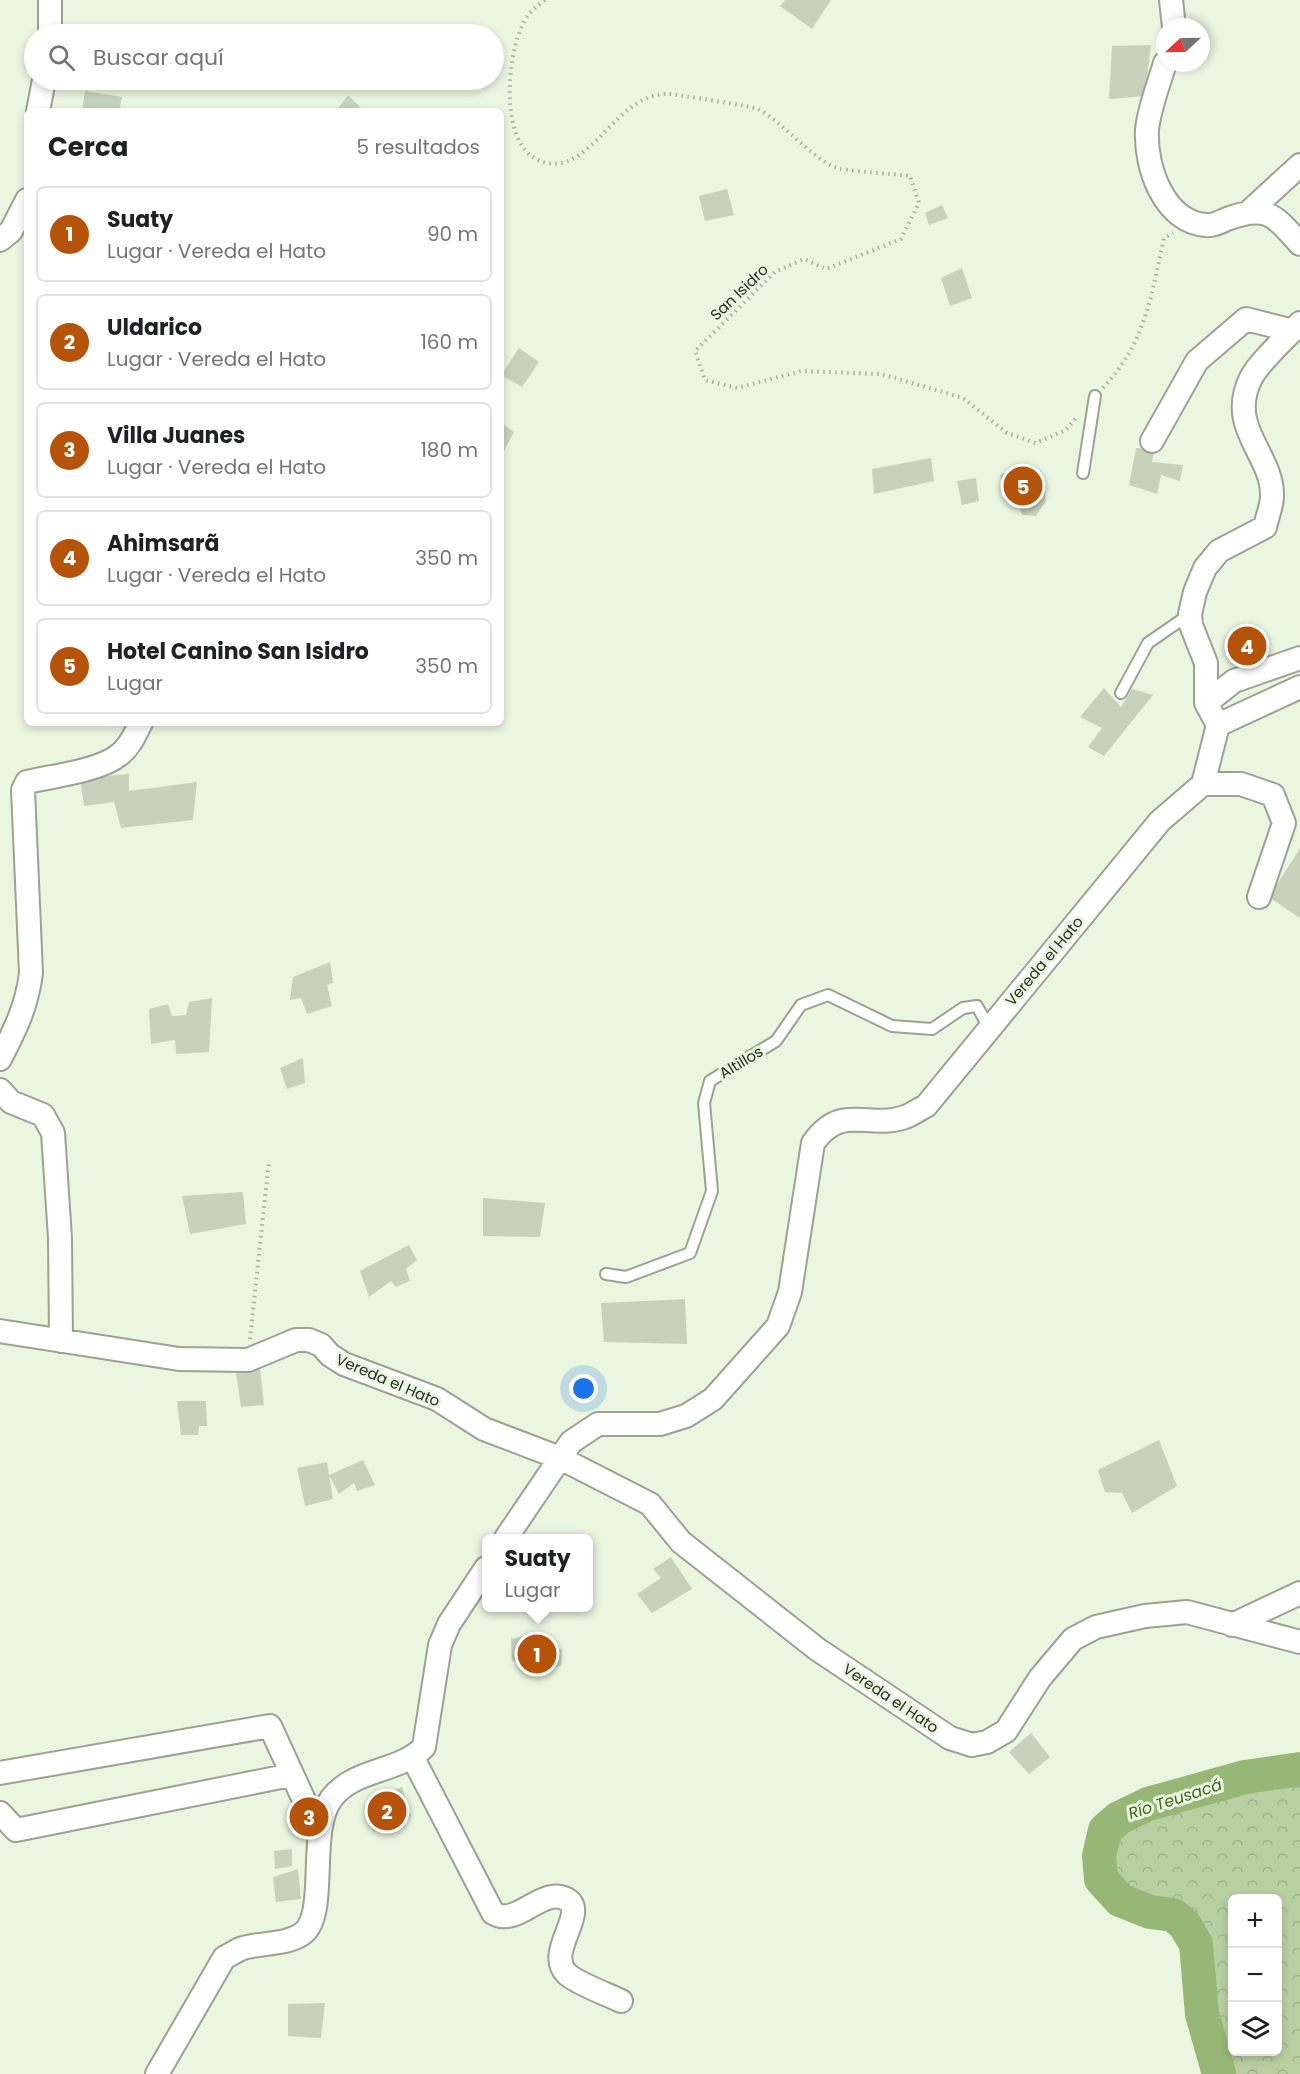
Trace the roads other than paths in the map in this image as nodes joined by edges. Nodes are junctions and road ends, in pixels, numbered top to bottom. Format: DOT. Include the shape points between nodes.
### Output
graph roads {
  1 [pos="50,0"];
  2 [pos="1171,0"];
  3 [pos="1173,18"];
  4 [pos="50,24"];
  5 [pos="1163,72"];
  6 [pos="42,90"];
  7 [pos="39,108"];
  8 [pos="1300,165"];
  9 [pos="24,206"];
  10 [pos="1251,210"];
  11 [pos="0,240"];
  12 [pos="1300,244"];
  13 [pos="1296,327"];
  14 [pos="1095,396"];
  15 [pos="1152,441"];
  16 [pos="1083,473"];
  17 [pos="1190,614"];
  18 [pos="1300,658"];
  19 [pos="1300,687"];
  20 [pos="1121,693"];
  21 [pos="1206,703"];
  22 [pos="1218,725"];
  23 [pos="139,726"];
  24 [pos="1203,784"];
  25 [pos="1259,897"];
  26 [pos="988,1028"];
  27 [pos="0,1059"];
  28 [pos="0,1090"];
  29 [pos="606,1274"];
  30 [pos="0,1331"];
  31 [pos="61,1341"];
  32 [pos="560,1458"];
  33 [pos="509,1534"];
  34 [pos="482,1574"];
  35 [pos="1300,1593"];
  36 [pos="1232,1625"];
  37 [pos="1300,1642"];
  38 [pos="413,1758"];
  39 [pos="0,1773"];
  40 [pos="291,1776"];
  41 [pos="0,1813"];
  42 [pos="314,1821"];
  43 [pos="621,2001"];
  44 [pos="158,2074"];
  1 -- 4 [label="street"];
  2 -- 3 [label="street"];
  5 -- 10 [label="street" via="1147,129 1149,160 1169,207 1189,224 1209,226"];
  6 -- 7 [label="street"];
  8 -- 10 [label="street"];
  9 -- 11 [label="street" via="11,231"];
  10 -- 12 [label="street" via="1276,218"];
  13 -- 15 [label="street" via="1246,320 1197,362"];
  13 -- 17 [label="street" via="1251,376 1242,404 1249,435 1272,495 1265,527 1219,550 1205,568"];
  14 -- 16 [label="lane"];
  17 -- 20 [label="lane" via="1148,643"];
  17 -- 21 [label="street" via="1206,663"];
  18 -- 21 [label="street" via="1234,681"];
  19 -- 22 [label="street"];
  21 -- 22 [label="street"];
  22 -- 24 [label="street"];
  23 -- 27 [label="street" via="119,755 94,766 27,782 23,790 31,973 19,1024"];
  24 -- 25 [label="street" via="1241,784 1273,795 1284,823"];
  24 -- 26 [label="street, Vereda el Hato" via="1160,821"];
  26 -- 29 [label="lane, Altillos" via="977,1006 963,1008 932,1029 892,1026 828,995 801,1005 776,1041 710,1081 704,1103 712,1191 690,1253 626,1277"];
  26 -- 32 [label="street, Vereda el Hato" via="926,1106 904,1118 836,1121 823,1129 813,1143 790,1292 778,1326 713,1399 686,1416 660,1424 598,1424 581,1434"];
  28 -- 31 [label="street" via="11,1102 43,1115 52,1133 60,1238"];
  30 -- 31 [label="street, Vereda el Hato"];
  31 -- 32 [label="street, Vereda el Hato" via="179,1359 248,1360 296,1340 309,1340 344,1364 437,1399 484,1429"];
  32 -- 33 [label="street, Vereda el Hato"];
  32 -- 36 [label="street, Vereda el Hato" via="650,1504 681,1542 818,1649 950,1738 972,1745 1006,1731 1040,1678 1082,1633 1144,1616 1187,1612"];
  34 -- 38 [label="street" via="440,1644 424,1747"];
  35 -- 36 [label="street"];
  36 -- 37 [label="street, Vereda el Hato"];
  38 -- 42 [label="street" via="344,1786"];
  38 -- 43 [label="street" via="493,1914 508,1917 552,1897 565,1898 570,1902 573,1919 560,1952 561,1966 568,1975"];
  39 -- 40 [label="street" via="270,1726"];
  40 -- 41 [label="street" via="16,1830"];
  40 -- 42 [label="street"];
  42 -- 44 [label="street" via="315,1911 311,1923 303,1934 289,1940 240,1949 224,1958"];
}
